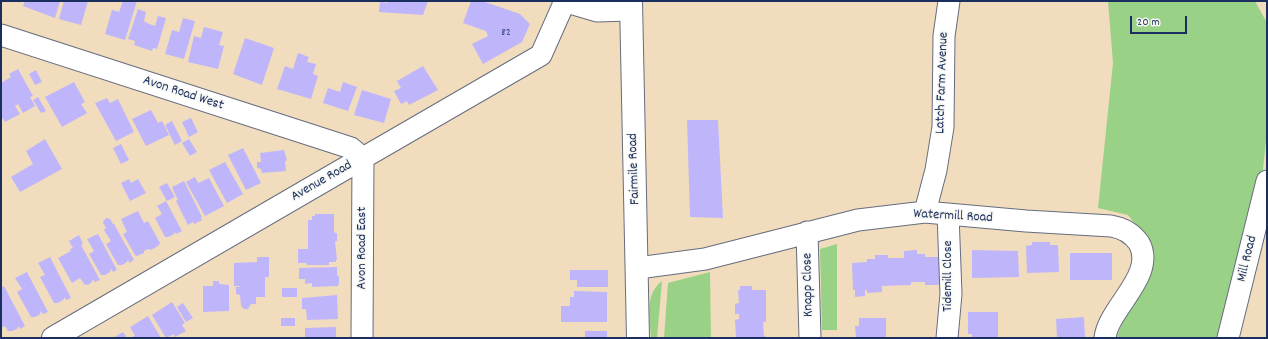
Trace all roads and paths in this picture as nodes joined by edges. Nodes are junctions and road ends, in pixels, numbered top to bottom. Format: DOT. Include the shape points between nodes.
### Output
graph roads {
  1 [pos="564,1"];
  2 [pos="949,1"];
  3 [pos="630,5"];
  4 [pos="1,34"];
  5 [pos="363,158"];
  6 [pos="1267,181"];
  7 [pos="925,212"];
  8 [pos="948,214"];
  9 [pos="807,232"];
  10 [pos="638,268"];
  11 [pos="53,338"];
  12 [pos="362,338"];
  13 [pos="638,338"];
  14 [pos="810,338"];
  15 [pos="947,338"];
  16 [pos="1105,338"];
  17 [pos="1228,338"];
  1 -- 3 [label="street" via="596,11"];
  1 -- 5 [label="street, Avenue Road" via="541,56"];
  2 -- 7 [label="street, Latch Farm Avenue" via="944,36 943,127 936,170"];
  3 -- 10 [label="street, Fairmile Road"];
  4 -- 5 [label="street, Avon Road West" via="351,148"];
  5 -- 11 [label="street, Avenue Road"];
  5 -- 12 [label="street, Avon Road East"];
  6 -- 17 [label="street, Mill Road"];
  7 -- 8 [label="street, Watermill Road"];
  7 -- 9 [label="street, Watermill Road" via="858,220"];
  8 -- 15 [label="street, Tidemill Close" via="951,294"];
  8 -- 16 [label="street, Watermill Road" via="1111,226 1121,228 1130,234 1142,250 1143,259 1136,279 1112,320"];
  9 -- 10 [label="street, Watermill Road" via="705,259"];
  9 -- 14 [label="street, Knapp Close"];
  10 -- 13 [label="street, Fairmile Road"];
}
